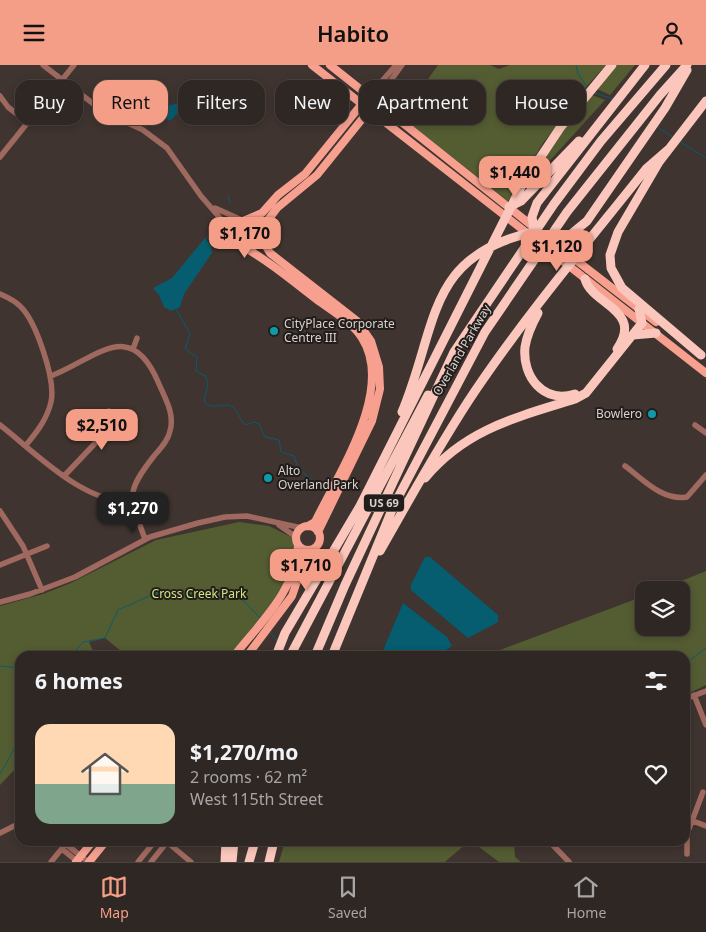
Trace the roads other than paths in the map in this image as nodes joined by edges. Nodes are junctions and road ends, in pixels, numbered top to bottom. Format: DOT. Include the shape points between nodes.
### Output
graph roads {
  1 [pos="43,65"];
  2 [pos="74,65"];
  3 [pos="312,65"];
  4 [pos="330,65"];
  5 [pos="396,65"];
  6 [pos="402,65"];
  7 [pos="645,65"];
  8 [pos="666,65"];
  9 [pos="689,65"];
  10 [pos="611,66"];
  11 [pos="389,77"];
  12 [pos="61,80"];
  13 [pos="386,80"];
  14 [pos="387,80"];
  15 [pos="359,88"];
  16 [pos="0,96"];
  17 [pos="83,96"];
  18 [pos="706,101"];
  19 [pos="359,102"];
  20 [pos="359,108"];
  21 [pos="15,113"];
  22 [pos="601,120"];
  23 [pos="359,122"];
  24 [pos="25,125"];
  25 [pos="388,125"];
  26 [pos="406,125"];
  27 [pos="669,149"];
  28 [pos="0,157"];
  29 [pos="308,171"];
  30 [pos="314,178"];
  31 [pos="211,205"];
  32 [pos="509,207"];
  33 [pos="500,212"];
  34 [pos="245,220"];
  35 [pos="232,232"];
  36 [pos="260,233"];
  37 [pos="535,233"];
  38 [pos="570,235"];
  39 [pos="505,239"];
  40 [pos="544,247"];
  41 [pos="245,248"];
  42 [pos="570,256"];
  43 [pos="296,271"];
  44 [pos="290,279"];
  45 [pos="585,279"];
  46 [pos="553,287"];
  47 [pos="0,294"];
  48 [pos="639,309"];
  49 [pos="642,323"];
  50 [pos="656,333"];
  51 [pos="634,335"];
  52 [pos="137,338"];
  53 [pos="132,349"];
  54 [pos="454,352"];
  55 [pos="373,355"];
  56 [pos="703,357"];
  57 [pos="706,373"];
  58 [pos="51,376"];
  59 [pos="109,411"];
  60 [pos="0,425"];
  61 [pos="695,425"];
  62 [pos="706,433"];
  63 [pos="394,439"];
  64 [pos="26,445"];
  65 [pos="354,450"];
  66 [pos="624,465"];
  67 [pos="65,475"];
  68 [pos="706,475"];
  69 [pos="412,495"];
  70 [pos="132,501"];
  71 [pos="0,511"];
  72 [pos="273,520"];
  73 [pos="305,527"];
  74 [pos="318,532"];
  75 [pos="145,539"];
  76 [pos="297,541"];
  77 [pos="47,546"];
  78 [pos="308,550"];
  79 [pos="28,555"];
  80 [pos="0,565"];
  81 [pos="360,588"];
  82 [pos="42,590"];
  83 [pos="0,602"];
  84 [pos="238,651"];
  85 [pos="251,651"];
  86 [pos="275,651"];
  87 [pos="293,651"];
  88 [pos="317,651"];
  89 [pos="334,651"];
  90 [pos="706,691"];
  91 [pos="694,695"];
  92 [pos="690,697"];
  93 [pos="706,725"];
  94 [pos="704,792"];
  95 [pos="692,820"];
  96 [pos="15,826"];
  97 [pos="706,826"];
  98 [pos="690,827"];
  99 [pos="0,833"];
  100 [pos="64,846"];
  101 [pos="66,846"];
  102 [pos="89,846"];
  103 [pos="102,846"];
  104 [pos="151,846"];
  105 [pos="162,846"];
  106 [pos="168,846"];
  107 [pos="226,846"];
  108 [pos="234,846"];
  109 [pos="248,846"];
  110 [pos="254,846"];
  111 [pos="273,846"];
  112 [pos="554,846"];
  113 [pos="686,846"];
  114 [pos="687,854"];
  115 [pos="78,860"];
  116 [pos="51,862"];
  117 [pos="88,862"];
  118 [pos="138,862"];
  119 [pos="151,862"];
  120 [pos="191,862"];
  121 [pos="225,862"];
  122 [pos="232,862"];
  123 [pos="249,862"];
  124 [pos="269,862"];
  125 [pos="569,862"];
  1 -- 12 [label="street"];
  2 -- 12 [label="street"];
  3 -- 19 [label="main road"];
  4 -- 15 [label="main road"];
  5 -- 11 [label="street"];
  6 -- 11 [label="street"];
  7 -- 22 [label="highway"];
  8 -- 54 [label="highway, Overland Parkway / US 69" via="614,125 554,203"];
  9 -- 38 [label="highway" via="665,108 595,211"];
  9 -- 81 [label="highway, Overland Parkway / US 69" via="660,95 567,212 485,332 394,505"];
  10 -- 63 [label="highway" via="549,143 522,185"];
  11 -- 13 [label="street"];
  11 -- 14 [label="street"];
  16 -- 21 [label="street"];
  17 -- 31 [label="street" via="104,112 143,130 162,144"];
  18 -- 27 [label="highway"];
  20 -- 29 [label="main road"];
  22 -- 32 [label="highway" via="521,201"];
  22 -- 37 [label="highway" via="537,203 533,213"];
  23 -- 30 [label="main road"];
  24 -- 28 [label="street"];
  25 -- 33 [label="main road"];
  26 -- 32 [label="main road"];
  27 -- 46 [label="highway" via="646,169"];
  27 -- 56 [label="highway" via="614,241 610,255 612,269 622,288"];
  29 -- 30 [label="main road"];
  29 -- 34 [label="main road" via="278,195 262,213"];
  30 -- 36 [label="main road" via="277,208"];
  31 -- 34 [label="street"];
  31 -- 35 [label="street"];
  32 -- 37 [label="main road"];
  33 -- 37 [label="main road"];
  33 -- 39 [label="highway"];
  34 -- 35 [label="main road" via="236,224"];
  34 -- 36 [label="main road" via="253,222"];
  35 -- 41 [label="main road" via="236,245"];
  36 -- 41 [label="main road" via="254,246"];
  36 -- 43 [label="main road" via="266,249"];
  37 -- 38 [label="highway"];
  37 -- 39 [label="highway"];
  37 -- 40 [label="highway"];
  37 -- 42 [label="main road"];
  38 -- 42 [label="highway" via="566,244"];
  39 -- 63 [label="highway" via="478,252 445,288 394,429"];
  40 -- 45 [label="main road"];
  41 -- 44 [label="main road" via="264,258"];
  42 -- 48 [label="main road"];
  43 -- 44 [label="main road"];
  43 -- 55 [label="main road" via="353,317 368,335"];
  44 -- 55 [label="main road" via="353,327"];
  45 -- 46 [label="highway" via="587,286 619,313 624,333 620,344 590,382 577,393 566,396 541,390 531,379 526,365 525,347 530,329"];
  45 -- 49 [label="main road"];
  46 -- 69 [label="highway" via="476,390"];
  47 -- 58 [label="street" via="25,312"];
  48 -- 49 [label="highway"];
  48 -- 56 [label="main road"];
  49 -- 50 [label="main road"];
  49 -- 51 [label="highway"];
  50 -- 51 [label="highway"];
  50 -- 57 [label="main road"];
  51 -- 69 [label="highway" via="586,393 502,422 472,437 435,466"];
  52 -- 53 [label="street"];
  53 -- 58 [label="street" via="109,348"];
  53 -- 70 [label="street" via="152,367 172,424 164,443 136,482"];
  54 -- 87 [label="highway"];
  54 -- 88 [label="highway, Overland Parkway / US 69"];
  55 -- 65 [label="main road" via="380,375 379,397 372,421"];
  58 -- 64 [label="street" via="53,391 48,411"];
  59 -- 67 [label="street" via="103,435"];
  60 -- 64 [label="street"];
  61 -- 62 [label="street"];
  63 -- 86 [label="highway" via="347,529"];
  64 -- 67 [label="street"];
  65 -- 73 [label="main road" via="315,522"];
  65 -- 74 [label="main road"];
  66 -- 68 [label="street" via="666,496 678,499 686,497"];
  67 -- 70 [label="street" via="95,495 114,501"];
  69 -- 81 [label="highway"];
  70 -- 75 [label="street"];
  71 -- 79 [label="street"];
  72 -- 73 [label="street"];
  72 -- 75 [label="street" via="232,516"];
  72 -- 76 [label="street"];
  73 -- 74 [label="main road"];
  73 -- 76 [label="main road"];
  74 -- 78 [label="main road" via="319,542"];
  75 -- 82 [label="street" via="83,573"];
  76 -- 78 [label="main road"];
  76 -- 84 [label="main road" via="295,570 289,584"];
  77 -- 79 [label="street"];
  78 -- 85 [label="main road" via="292,596"];
  79 -- 80 [label="street"];
  79 -- 82 [label="street"];
  81 -- 89 [label="highway, Overland Parkway / US 69"];
  82 -- 83 [label="street"];
  90 -- 91 [label="street"];
  91 -- 92 [label="street"];
  91 -- 93 [label="street"];
  94 -- 95 [label="street"];
  95 -- 97 [label="street"];
  95 -- 98 [label="street"];
  96 -- 99 [label="street"];
  100 -- 116 [label="street"];
  101 -- 115 [label="street"];
  102 -- 115 [label="main road"];
  103 -- 117 [label="main road"];
  104 -- 118 [label="street"];
  105 -- 119 [label="street"];
  106 -- 120 [label="street"];
  107 -- 121 [label="highway"];
  108 -- 122 [label="highway"];
  109 -- 123 [label="highway"];
  110 -- 123 [label="highway"];
  111 -- 124 [label="highway"];
  112 -- 125 [label="street"];
  113 -- 114 [label="street"];
  115 -- 117 [label="street"];
}
